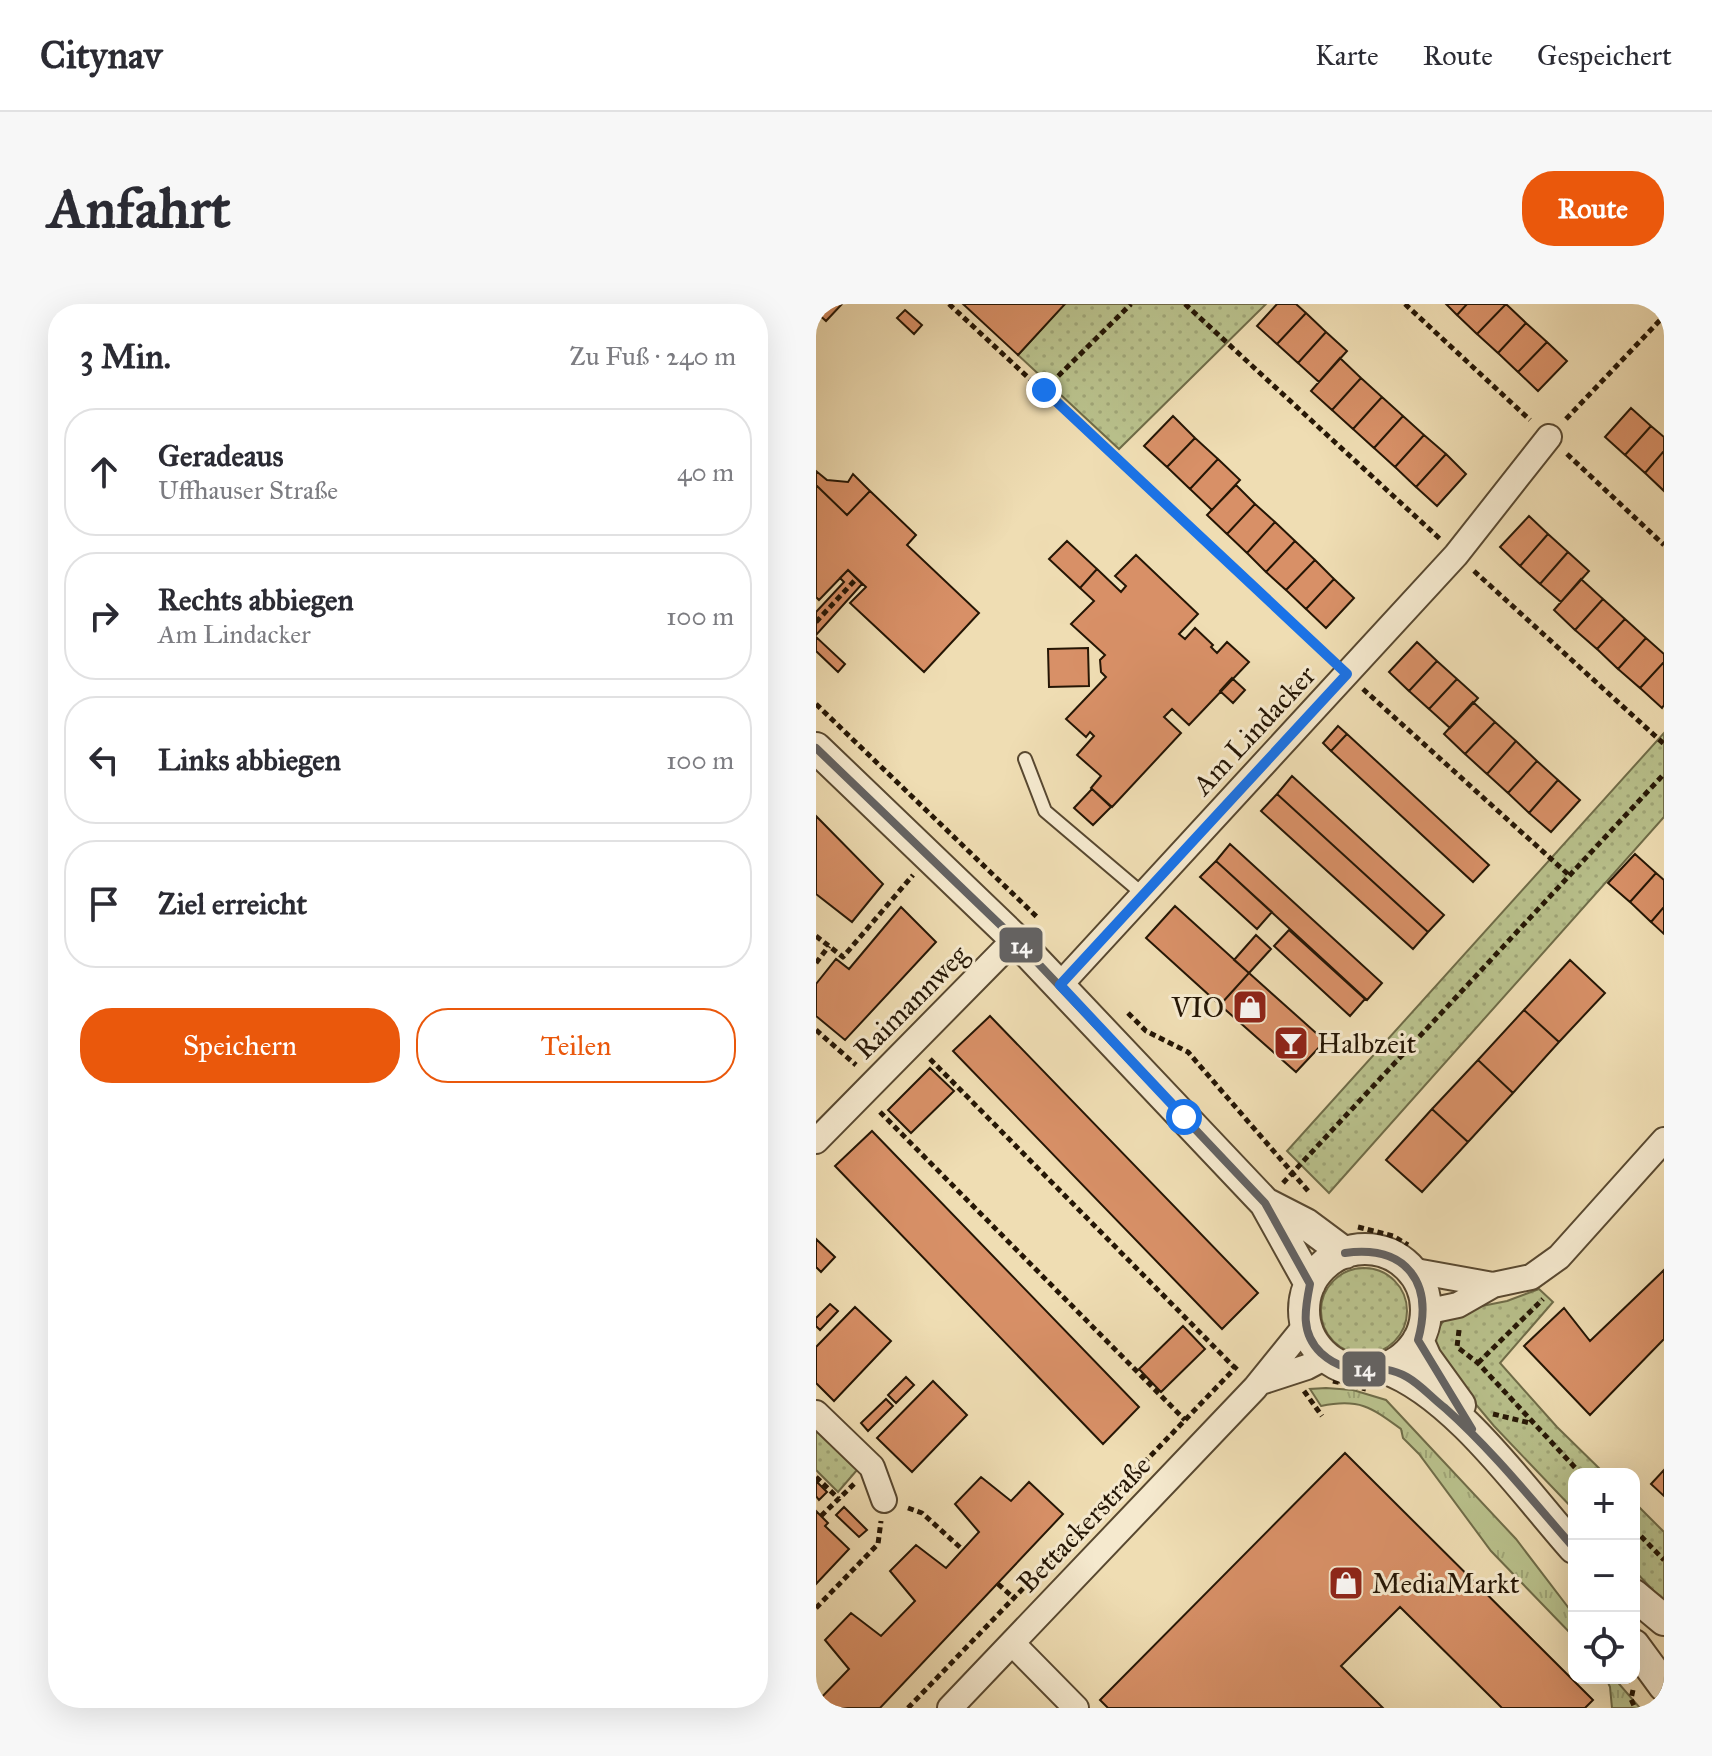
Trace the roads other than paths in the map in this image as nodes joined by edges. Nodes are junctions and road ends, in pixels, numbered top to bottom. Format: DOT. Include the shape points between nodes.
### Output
graph roads {
  1 [pos="1549,437"];
  2 [pos="816,748"];
  3 [pos="1025,759"];
  4 [pos="1144,895"];
  5 [pos="1015,939"];
  6 [pos="1060,985"];
  7 [pos="816,1141"];
  8 [pos="1662,1146"];
  9 [pos="1265,1203"];
  10 [pos="1349,1239"];
  11 [pos="1410,1258"];
  12 [pos="1310,1284"];
  13 [pos="1493,1285"];
  14 [pos="1306,1325"];
  15 [pos="1422,1326"];
  16 [pos="1326,1357"];
  17 [pos="1384,1368"];
  18 [pos="1258,1385"];
  19 [pos="816,1413"];
  20 [pos="1475,1435"];
  21 [pos="884,1500"];
  22 [pos="1568,1541"];
  23 [pos="1640,1600"];
  24 [pos="1664,1620"];
  25 [pos="1012,1643"];
  26 [pos="1640,1653"];
  27 [pos="1664,1686"];
  28 [pos="950,1708"];
  29 [pos="1076,1708"];
  1 -- 4 [label="street, Am Lindacker" via="1456,555"];
  2 -- 5 [label="street"];
  3 -- 4 [label="lane" via="1045,811"];
  4 -- 6 [label="street, Am Lindacker"];
  5 -- 6 [label="street"];
  5 -- 7 [label="street, Raimannweg"];
  6 -- 9 [label="street"];
  8 -- 13 [label="street" via="1546,1268"];
  9 -- 10 [label="street"];
  9 -- 12 [label="street"];
  10 -- 11 [label="street" via="1364,1249"];
  10 -- 12 [label="street"];
  11 -- 13 [label="street"];
  11 -- 15 [label="street" via="1424,1297"];
  12 -- 14 [label="street" via="1304,1304"];
  13 -- 15 [label="street"];
  14 -- 16 [label="street"];
  14 -- 18 [label="street, Bettackerstraße"];
  15 -- 17 [label="street" via="1403,1358"];
  15 -- 20 [label="street" via="1426,1358"];
  16 -- 17 [label="street" via="1353,1370"];
  16 -- 18 [label="street, Bettackerstraße"];
  17 -- 20 [label="street" via="1418,1385"];
  18 -- 25 [label="street, Bettackerstraße"];
  19 -- 21 [label="street" via="872,1467"];
  20 -- 22 [label="street"];
  23 -- 24 [label="street"];
  25 -- 28 [label="street, Bettackerstraße"];
  25 -- 29 [label="street"];
  26 -- 27 [label="street"];
}
